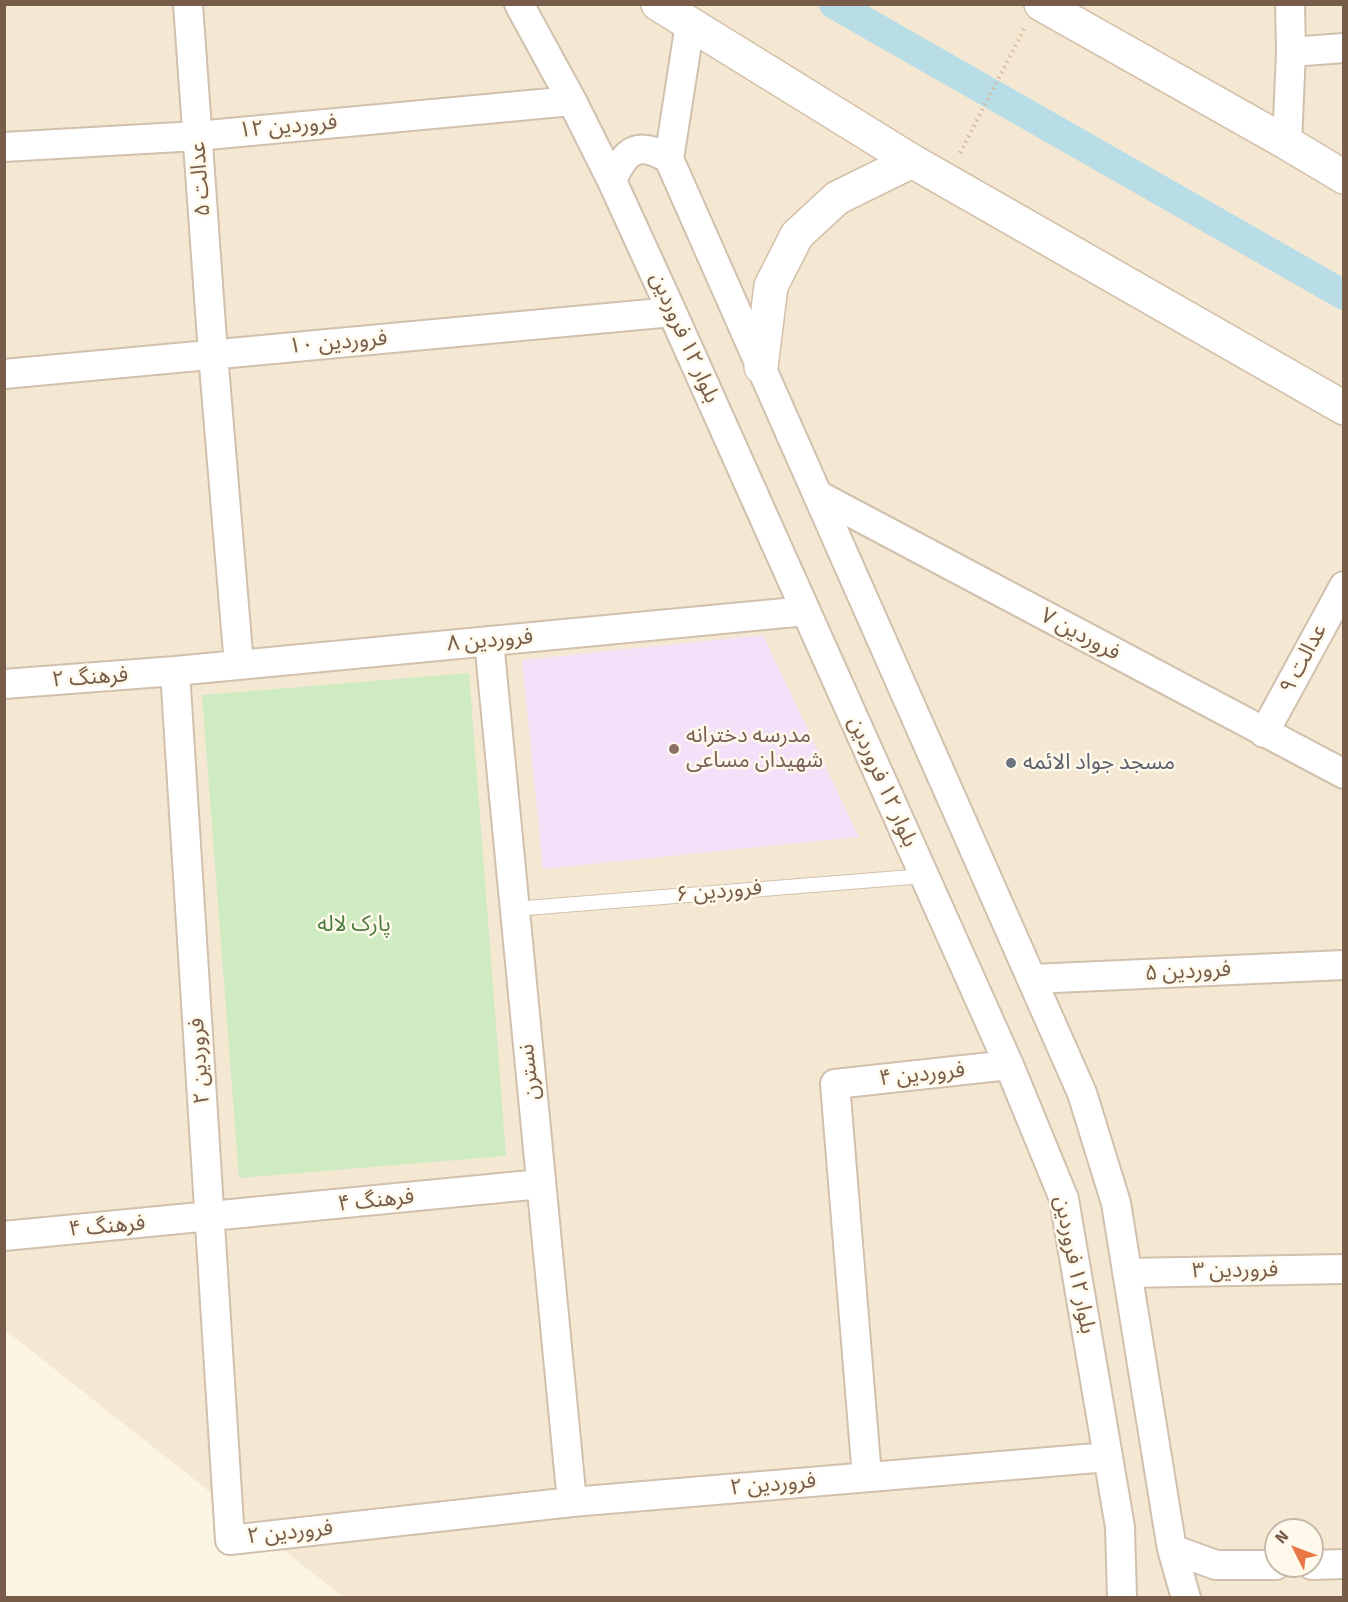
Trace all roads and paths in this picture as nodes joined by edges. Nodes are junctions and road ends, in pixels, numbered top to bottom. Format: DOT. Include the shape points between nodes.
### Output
graph roads {
  1 [pos="188,4"];
  2 [pos="519,4"];
  3 [pos="658,4"];
  4 [pos="1290,4"];
  5 [pos="1034,15"];
  6 [pos="690,24"];
  7 [pos="1344,48"];
  8 [pos="1291,52"];
  9 [pos="572,101"];
  10 [pos="197,136"];
  11 [pos="1287,143"];
  12 [pos="4,147"];
  13 [pos="669,159"];
  14 [pos="912,161"];
  15 [pos="1344,177"];
  16 [pos="612,181"];
  17 [pos="946,181"];
  18 [pos="672,312"];
  19 [pos="213,354"];
  20 [pos="761,367"];
  21 [pos="4,374"];
  22 [pos="1344,408"];
  23 [pos="818,495"];
  24 [pos="1344,586"];
  25 [pos="806,611"];
  26 [pos="489,641"];
  27 [pos="239,665"];
  28 [pos="175,671"];
  29 [pos="4,684"];
  30 [pos="1264,733"];
  31 [pos="1344,774"];
  32 [pos="924,876"];
  33 [pos="514,909"];
  34 [pos="1344,965"];
  35 [pos="1032,979"];
  36 [pos="1009,1065"];
  37 [pos="541,1184"];
  38 [pos="210,1217"];
  39 [pos="4,1236"];
  40 [pos="1344,1269"];
  41 [pos="1127,1273"];
  42 [pos="1108,1457"];
  43 [pos="867,1477"];
  44 [pos="572,1502"];
  45 [pos="1172,1549"];
  46 [pos="1324,1564"];
  47 [pos="1344,1564"];
  48 [pos="1264,1565"];
  49 [pos="1122,1598"];
  50 [pos="1186,1598"];
  1 -- 10 [label="street, عدالت ۵"];
  2 -- 9 [label="street, بلوار ۱۲ فروردین"];
  3 -- 6 [label="street"];
  4 -- 8 [label="street"];
  5 -- 11 [label="street"];
  5 -- 17 [label="path"];
  6 -- 13 [label="street"];
  6 -- 14 [label="street"];
  7 -- 8 [label="street"];
  8 -- 11 [label="street"];
  9 -- 10 [label="street, فروردین ۱۲"];
  9 -- 16 [label="street, بلوار ۱۲ فروردین"];
  10 -- 12 [label="street, فروردین ۱۲"];
  10 -- 19 [label="street, عدالت ۵"];
  11 -- 15 [label="street"];
  13 -- 16 [label="street" via="654,150 640,148 627,155"];
  13 -- 20 [label="street"];
  14 -- 17 [label="street"];
  14 -- 20 [label="street" via="837,198 797,235 771,286"];
  16 -- 18 [label="street, بلوار ۱۲ فروردین"];
  17 -- 22 [label="street"];
  18 -- 19 [label="street, فروردین ۱۰"];
  18 -- 25 [label="street, بلوار ۱۲ فروردین"];
  19 -- 21 [label="street, فروردین ۱۰"];
  19 -- 27 [label="street, عدالت ۵"];
  20 -- 23 [label="street"];
  23 -- 30 [label="street, فروردین ۷"];
  23 -- 35 [label="street"];
  24 -- 30 [label="street, عدالت ۹"];
  25 -- 26 [label="street, فروردین ۸"];
  25 -- 32 [label="street, بلوار ۱۲ فروردین"];
  26 -- 27 [label="street, فروردین ۸"];
  26 -- 33 [label="street, نسترن"];
  27 -- 28 [label="street, فروردین ۸"];
  28 -- 29 [label="street, فرهنگ ۲"];
  28 -- 38 [label="street, فروردین ۲"];
  30 -- 31 [label="street, فروردین ۷"];
  32 -- 33 [label="lane, فروردین ۶"];
  32 -- 36 [label="street, بلوار ۱۲ فروردین"];
  33 -- 37 [label="street, نسترن"];
  34 -- 35 [label="street, فروردین ۵"];
  35 -- 41 [label="street" via="1082,1093 1116,1203"];
  36 -- 42 [label="street, بلوار ۱۲ فروردین" via="1064,1199"];
  36 -- 43 [label="street, فروردین ۴" via="836,1084"];
  37 -- 38 [label="street, ۴ فرهنگ"];
  37 -- 44 [label="street, نسترن"];
  38 -- 39 [label="street, فرهنگ ۴"];
  38 -- 44 [label="street, فروردین ۲" via="230,1540"];
  40 -- 41 [label="street, فروردین ۳"];
  41 -- 45 [label="street"];
  42 -- 43 [label="street, فروردین ۲"];
  42 -- 49 [label="street, بلوار ۱۲ فروردین" via="1120,1527"];
  43 -- 44 [label="street, فروردین ۲"];
  45 -- 48 [label="street" via="1216,1565"];
  45 -- 50 [label="street"];
  46 -- 47 [label="street"];
}
